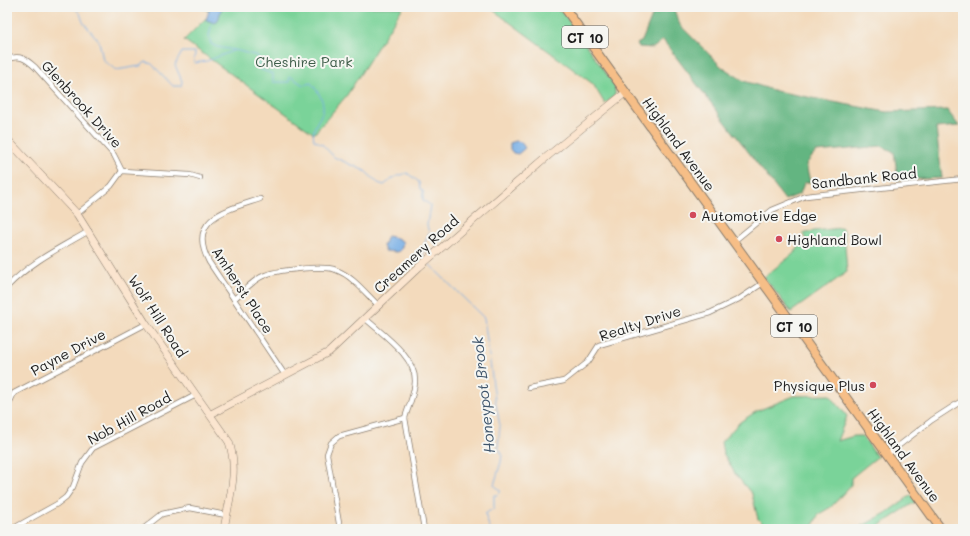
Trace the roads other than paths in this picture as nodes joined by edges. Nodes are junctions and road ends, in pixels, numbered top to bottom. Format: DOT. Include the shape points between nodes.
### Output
graph roads {
  1 [pos="564,7"];
  2 [pos="7,59"];
  3 [pos="626,93"];
  4 [pos="7,139"];
  5 [pos="122,171"];
  6 [pos="200,178"];
  7 [pos="963,179"];
  8 [pos="260,199"];
  9 [pos="77,214"];
  10 [pos="89,231"];
  11 [pos="733,242"];
  12 [pos="763,283"];
  13 [pos="7,287"];
  14 [pos="234,299"];
  15 [pos="379,306"];
  16 [pos="366,319"];
  17 [pos="146,324"];
  18 [pos="285,375"];
  19 [pos="529,388"];
  20 [pos="196,394"];
  21 [pos="963,400"];
  22 [pos="7,408"];
  23 [pos="211,414"];
  24 [pos="406,418"];
  25 [pos="888,454"];
  26 [pos="226,515"];
  27 [pos="12,529"];
  28 [pos="143,529"];
  29 [pos="224,529"];
  30 [pos="340,529"];
  31 [pos="424,529"];
  32 [pos="941,529"];
  1 -- 3 [label="highway, Highland Avenue / CT 10"];
  2 -- 5 [label="street, Glenbrook Drive" via="25,57 114,155"];
  3 -- 11 [label="highway, Highland Avenue / CT 10"];
  3 -- 15 [label="street, Creamery Road" via="422,264"];
  4 -- 9 [label="street, Wolf Hill Road"];
  5 -- 6 [label="street" via="190,175"];
  5 -- 9 [label="street" via="111,186"];
  7 -- 11 [label="street, Sandbank Road" via="806,196 772,210"];
  8 -- 14 [label="street, Amherst Place" via="224,211 204,227 201,236 203,251"];
  9 -- 10 [label="street, Wolf Hill Road"];
  10 -- 13 [label="street" via="38,260 21,272"];
  10 -- 17 [label="street, Wolf Hill Road"];
  11 -- 12 [label="highway, Highland Avenue / CT 10"];
  12 -- 19 [label="street, Realty Drive" via="739,299 710,313 599,345 588,362 564,382"];
  12 -- 25 [label="highway, Highland Avenue / CT 10"];
  14 -- 15 [label="street" via="261,276 273,272 318,268 336,269"];
  14 -- 18 [label="street, Amherst Place"];
  15 -- 16 [label="street, Creamery Road"];
  16 -- 18 [label="street, Creamery Road" via="329,352"];
  16 -- 24 [label="street" via="406,357 412,368 415,381"];
  17 -- 20 [label="street, Wolf Hill Road"];
  17 -- 22 [label="street, Payne Drive" via="14,393"];
  18 -- 23 [label="street, Creamery Road"];
  20 -- 23 [label="street, Wolf Hill Road"];
  20 -- 27 [label="street, Nob Hill Road" via="93,448 82,462 73,488 66,497"];
  21 -- 25 [label="street"];
  23 -- 26 [label="street, Wolf Hill Road" via="229,442 233,455 234,474"];
  24 -- 30 [label="street" via="339,436 331,443 327,454"];
  24 -- 31 [label="street"];
  25 -- 32 [label="highway, Highland Avenue / CT 10"];
  26 -- 28 [label="street" via="190,508 162,514"];
  26 -- 29 [label="street, Wolf Hill Road"];
}
